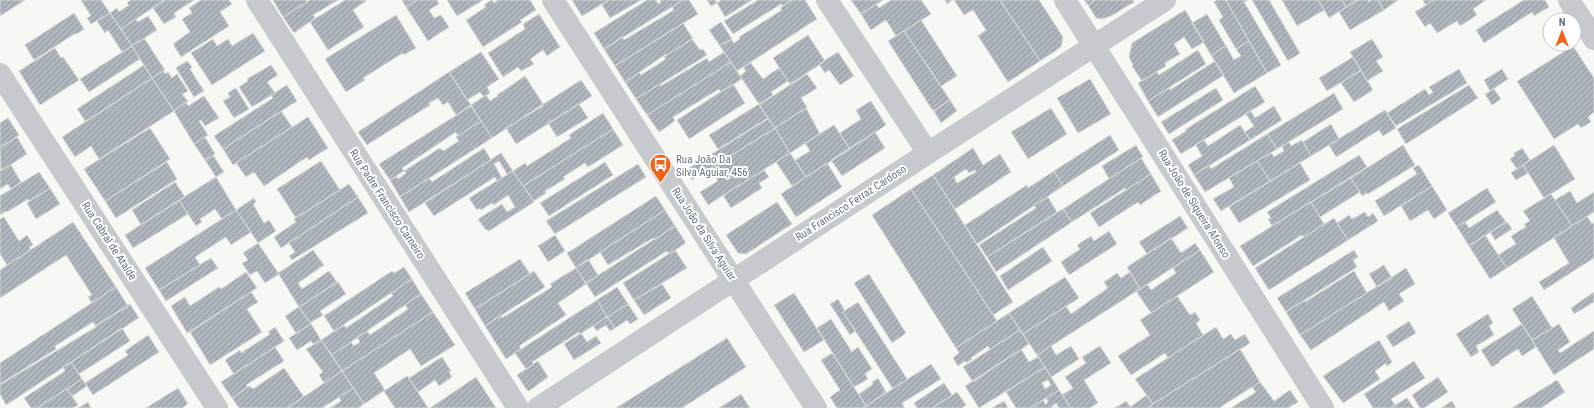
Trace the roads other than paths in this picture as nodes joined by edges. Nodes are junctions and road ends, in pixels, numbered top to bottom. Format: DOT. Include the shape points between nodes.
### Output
graph roads {
  1 [pos="257,0"];
  2 [pos="553,0"];
  3 [pos="827,0"];
  4 [pos="1065,0"];
  5 [pos="1165,0"];
  6 [pos="1569,0"];
  7 [pos="1593,34"];
  8 [pos="1094,45"];
  9 [pos="0,74"];
  10 [pos="928,153"];
  11 [pos="734,280"];
  12 [pos="217,408"];
  13 [pos="518,408"];
  14 [pos="538,408"];
  15 [pos="816,408"];
  16 [pos="1323,408"];
  1 -- 13 [label="street, Rua Padre Francisco Carneiro"];
  2 -- 11 [label="street, Rua João da Silva Aguiar"];
  3 -- 10 [label="street"];
  4 -- 8 [label="street, Rua João de Siqueira Afonso"];
  5 -- 8 [label="street, Rua Francisco Ferraz Cardoso"];
  6 -- 7 [label="street"];
  8 -- 10 [label="street, Rua Francisco Ferraz Cardoso"];
  8 -- 16 [label="street, Rua João de Siqueira Afonso"];
  9 -- 12 [label="street, Rua Cabral de Ataíde"];
  10 -- 11 [label="street, Rua Francisco Ferraz Cardoso"];
  11 -- 14 [label="street, Rua Francisco Ferraz Cardoso"];
  11 -- 15 [label="street, Rua João da Silva Aguiar"];
}
